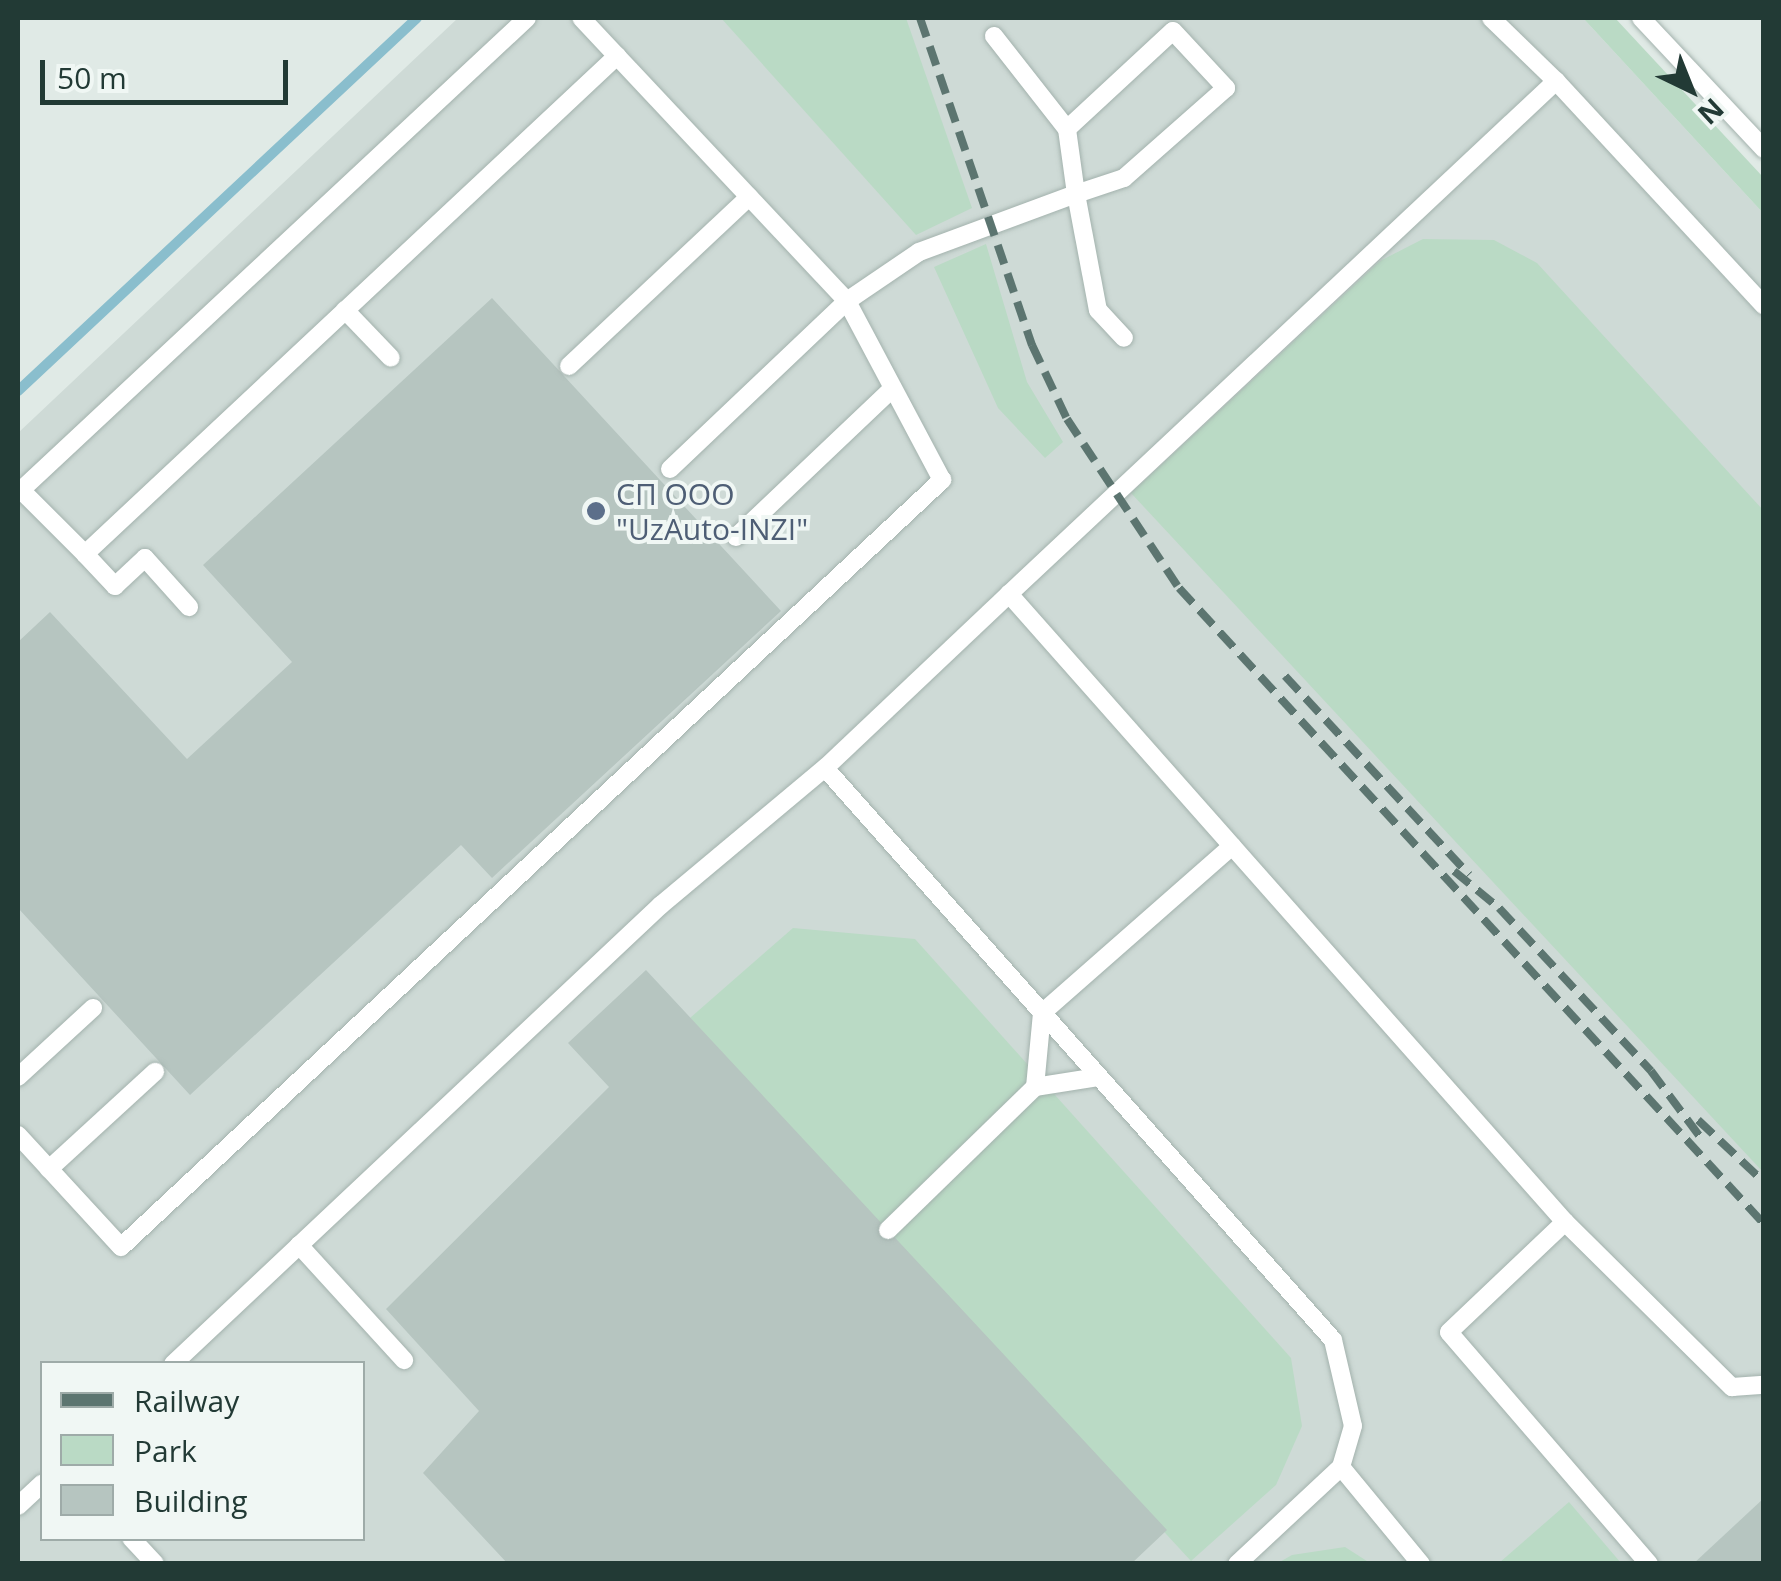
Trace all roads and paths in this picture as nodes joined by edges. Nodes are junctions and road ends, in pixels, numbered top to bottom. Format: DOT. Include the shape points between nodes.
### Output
graph roads {
  1 [pos="527,18"];
  2 [pos="581,18"];
  3 [pos="1491,18"];
  4 [pos="1641,18"];
  5 [pos="994,36"];
  6 [pos="617,56"];
  7 [pos="1556,81"];
  8 [pos="1067,129"];
  9 [pos="1764,149"];
  10 [pos="1076,194"];
  11 [pos="749,197"];
  12 [pos="847,301"];
  13 [pos="1764,306"];
  14 [pos="345,310"];
  15 [pos="1124,338"];
  16 [pos="391,358"];
  17 [pos="569,366"];
  18 [pos="893,388"];
  19 [pos="670,469"];
  20 [pos="19,492"];
  21 [pos="736,537"];
  22 [pos="85,554"];
  23 [pos="1009,594"];
  24 [pos="190,607"];
  25 [pos="826,768"];
  26 [pos="1232,846"];
  27 [pos="93,1008"];
  28 [pos="1042,1013"];
  29 [pos="155,1072"];
  30 [pos="18,1076"];
  31 [pos="1098,1077"];
  32 [pos="1035,1087"];
  33 [pos="18,1135"];
  34 [pos="49,1169"];
  35 [pos="1566,1222"];
  36 [pos="888,1230"];
  37 [pos="299,1245"];
  38 [pos="404,1360"];
  39 [pos="175,1361"];
  40 [pos="1764,1385"];
  41 [pos="1342,1467"];
  42 [pos="40,1486"];
  43 [pos="18,1506"];
  44 [pos="134,1541"];
  45 [pos="154,1564"];
  46 [pos="1237,1564"];
  47 [pos="1421,1564"];
  48 [pos="1648,1564"];
  1 -- 20 [label="lane"];
  2 -- 6 [label="lane"];
  3 -- 7 [label="lane"];
  4 -- 9 [label="lane"];
  5 -- 8 [label="lane"];
  6 -- 11 [label="lane"];
  6 -- 14 [label="lane"];
  7 -- 13 [label="lane"];
  7 -- 23 [label="lane"];
  8 -- 10 [label="lane"];
  8 -- 10 [label="lane" via="1173,31 1226,88 1124,178"];
  10 -- 12 [label="lane" via="918,252"];
  10 -- 15 [label="lane" via="1098,310"];
  11 -- 12 [label="lane"];
  11 -- 17 [label="lane"];
  12 -- 18 [label="lane"];
  12 -- 19 [label="lane"];
  14 -- 16 [label="lane"];
  14 -- 22 [label="lane"];
  18 -- 21 [label="lane"];
  18 -- 34 [label="lane" via="942,480 121,1246"];
  20 -- 22 [label="lane"];
  22 -- 24 [label="lane" via="115,586 146,558"];
  23 -- 25 [label="lane"];
  23 -- 26 [label="lane"];
  25 -- 28 [label="lane"];
  25 -- 37 [label="lane" via="661,906"];
  26 -- 28 [label="lane"];
  26 -- 35 [label="lane"];
  27 -- 30 [label="lane"];
  28 -- 31 [label="lane"];
  28 -- 32 [label="lane"];
  29 -- 34 [label="lane"];
  31 -- 32 [label="lane"];
  31 -- 41 [label="lane" via="1333,1340 1353,1426"];
  32 -- 36 [label="lane"];
  33 -- 34 [label="lane"];
  35 -- 40 [label="lane" via="1732,1387"];
  35 -- 48 [label="lane" via="1449,1332"];
  37 -- 38 [label="lane"];
  37 -- 39 [label="lane"];
  41 -- 46 [label="lane"];
  41 -- 47 [label="lane"];
  42 -- 43 [label="lane"];
  44 -- 45 [label="lane"];
}
